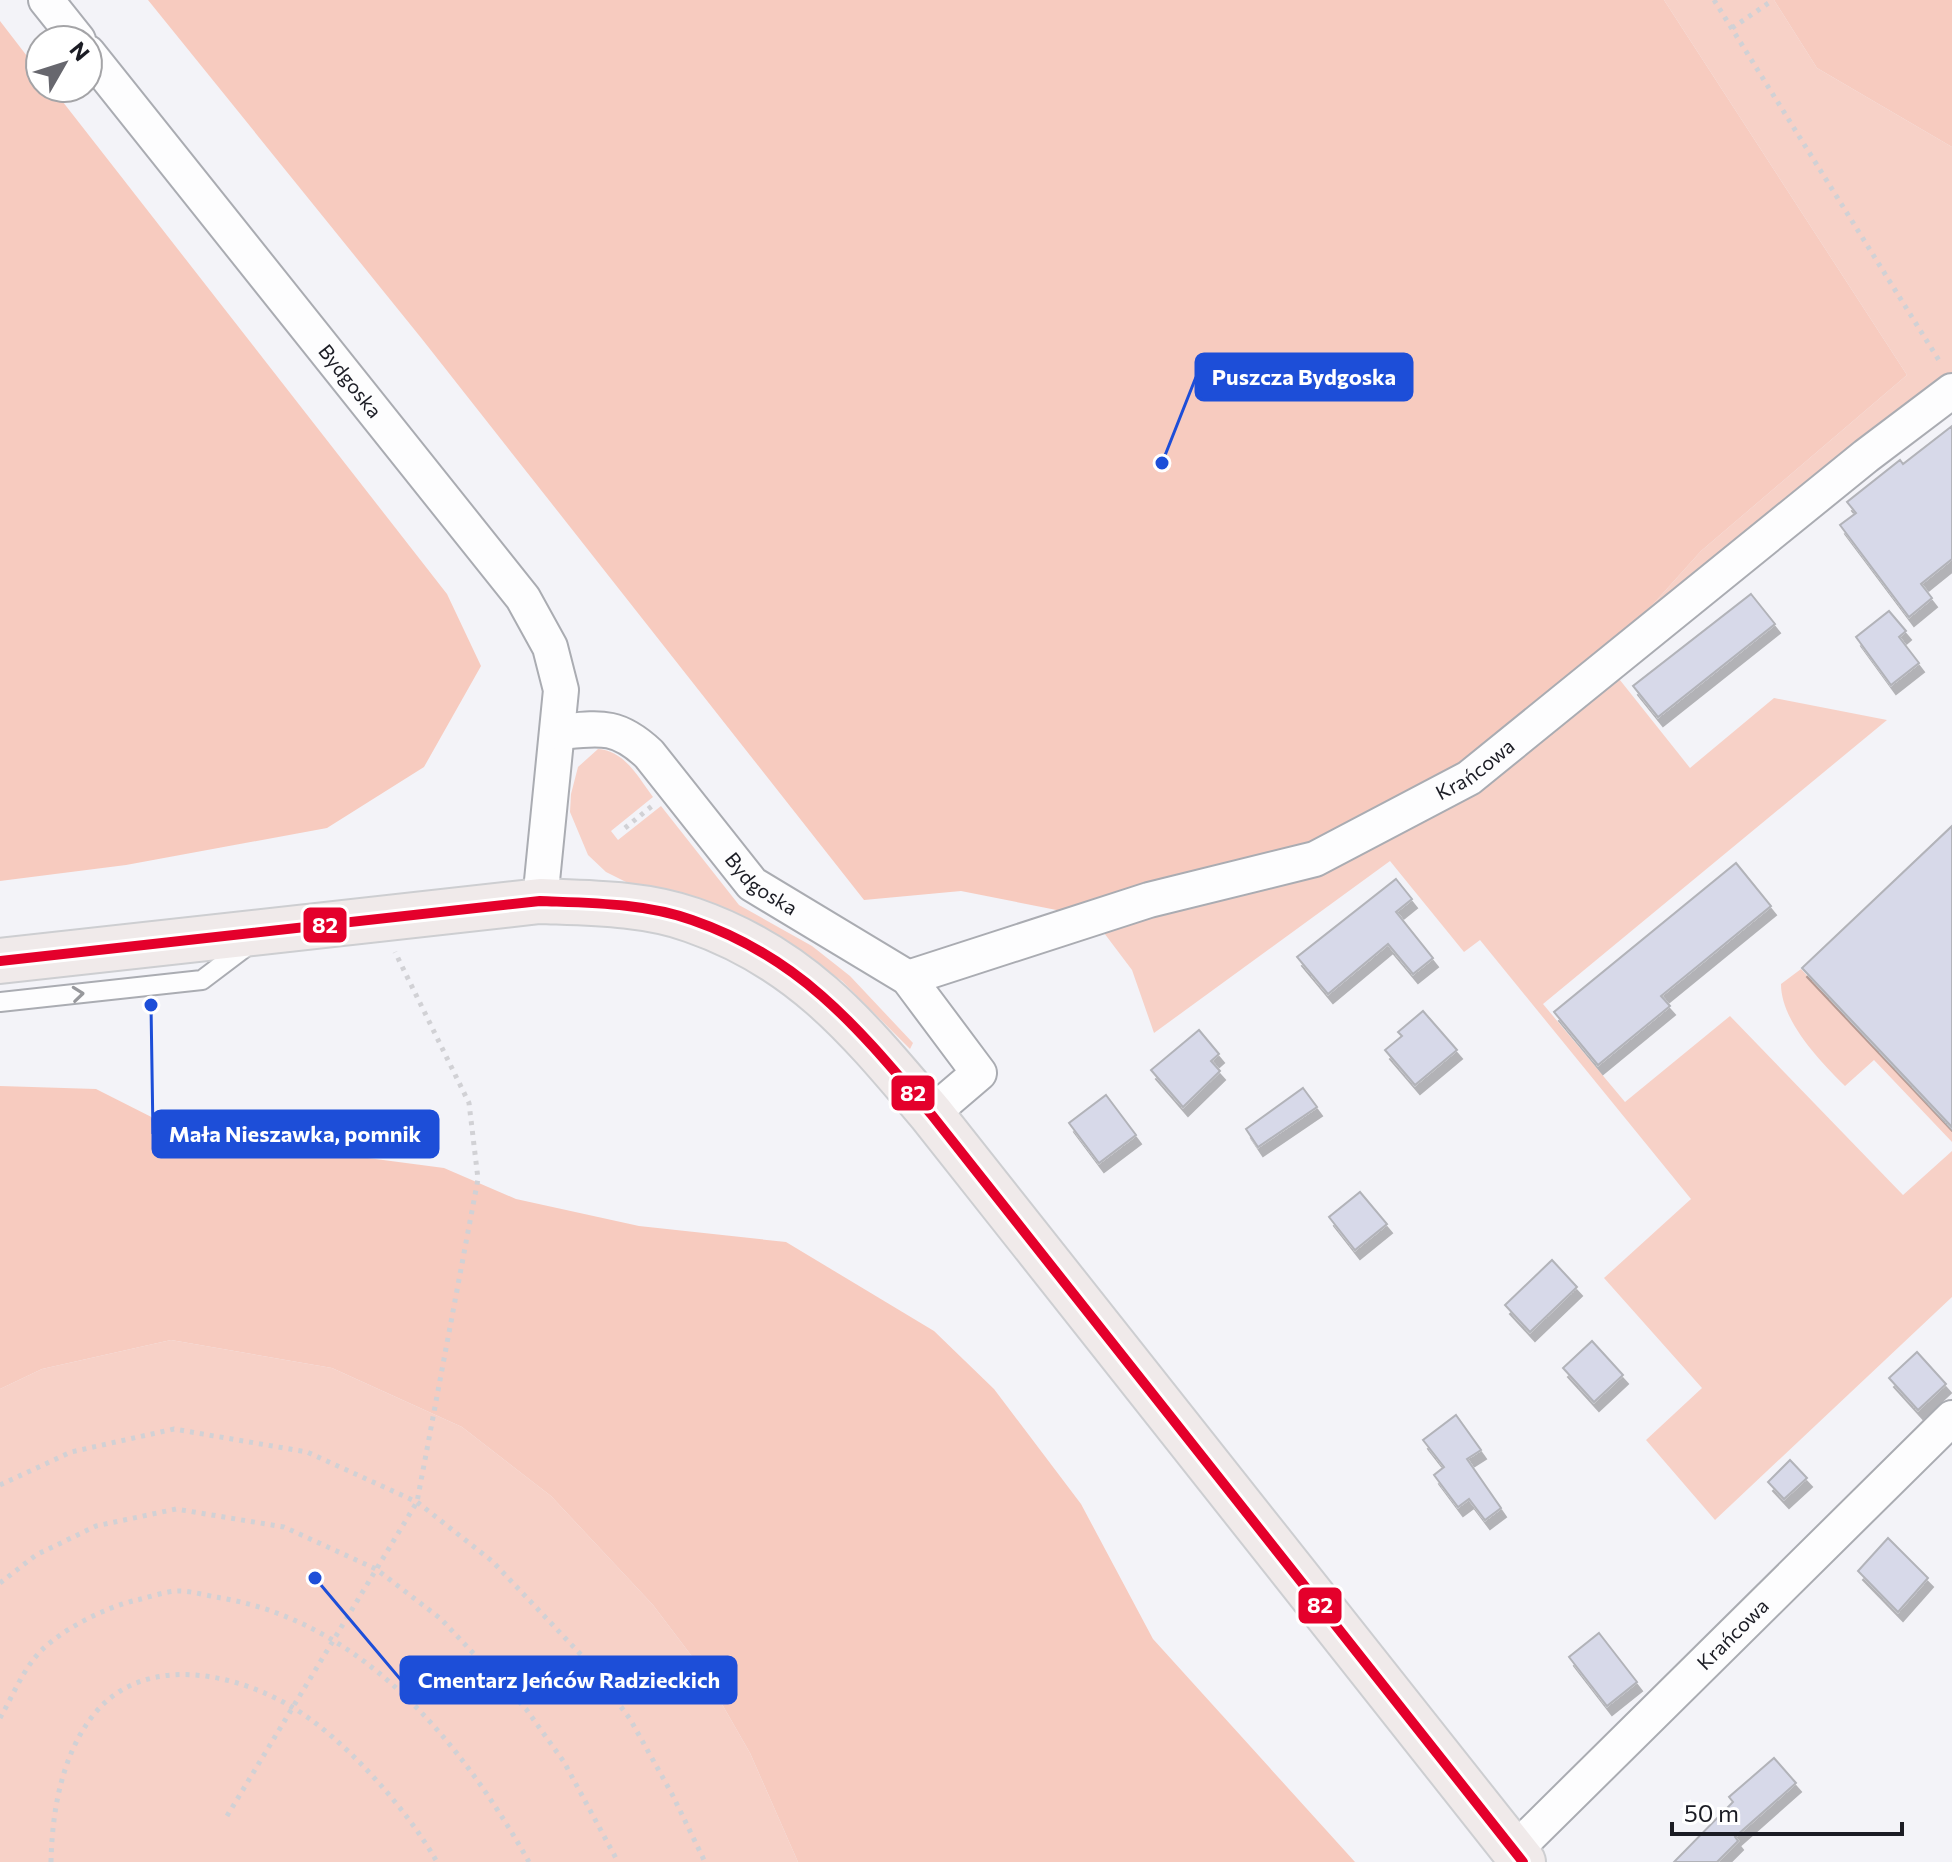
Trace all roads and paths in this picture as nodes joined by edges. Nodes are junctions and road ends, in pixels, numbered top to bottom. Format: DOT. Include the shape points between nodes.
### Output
graph roads {
  1 [pos="46,0"];
  2 [pos="1714,0"];
  3 [pos="1773,0"];
  4 [pos="65,24"];
  5 [pos="1732,28"];
  6 [pos="104,73"];
  7 [pos="1948,380"];
  8 [pos="559,732"];
  9 [pos="540,901"];
  10 [pos="379,919"];
  11 [pos="265,932"];
  12 [pos="0,961"];
  13 [pos="908,978"];
  14 [pos="0,1002"];
  15 [pos="931,1114"];
  16 [pos="1952,1418"];
  17 [pos="0,1485"];
  18 [pos="417,1502"];
  19 [pos="376,1569"];
  20 [pos="0,1583"];
  21 [pos="335,1638"];
  22 [pos="292,1707"];
  23 [pos="0,1718"];
  24 [pos="227,1816"];
  25 [pos="1519,1857"];
  26 [pos="51,1862"];
  27 [pos="437,1862"];
  28 [pos="529,1862"];
  29 [pos="618,1862"];
  30 [pos="705,1862"];
  1 -- 4 [label="street"];
  2 -- 5 [label="path"];
  3 -- 5 [label="path"];
  5 -- 7 [label="path"];
  6 -- 8 [label="street, Bydgoska" via="523,598 550,647 561,690"];
  7 -- 13 [label="street, Krańcowa" via="1866,456 1469,778 1315,859 1149,900"];
  8 -- 9 [label="street, Bydgoska"];
  8 -- 13 [label="street, Bydgoska" via="604,728 630,736 752,884"];
  9 -- 10 [label="main road"];
  9 -- 15 [label="main road" via="611,904 691,919 795,971 857,1027"];
  10 -- 11 [label="main road"];
  10 -- 18 [label="path" via="469,1103 478,1179"];
  11 -- 12 [label="main road"];
  14 -- 11 [label="lane, one-way" via="202,980"];
  13 -- 15 [label="street" via="979,1073"];
  15 -- 25 [label="main road"];
  16 -- 25 [label="street, Krańcowa"];
  17 -- 18 [label="path" via="71,1452 174,1429 307,1452"];
  18 -- 19 [label="path"];
  18 -- 30 [label="path" via="492,1561 586,1660 630,1719"];
  19 -- 20 [label="path" via="284,1527 176,1509 96,1526 36,1555"];
  19 -- 21 [label="path"];
  19 -- 29 [label="path" via="441,1619 526,1709 564,1762"];
  21 -- 22 [label="path"];
  21 -- 23 [label="path" via="260,1604 178,1591 123,1603 79,1624 34,1658"];
  21 -- 28 [label="path" via="387,1680 463,1760 497,1805"];
  22 -- 24 [label="path"];
  22 -- 26 [label="path" via="237,1682 180,1672 121,1692 96,1712 68,1762 52,1821"];
  22 -- 27 [label="path" via="369,1775"];
}
